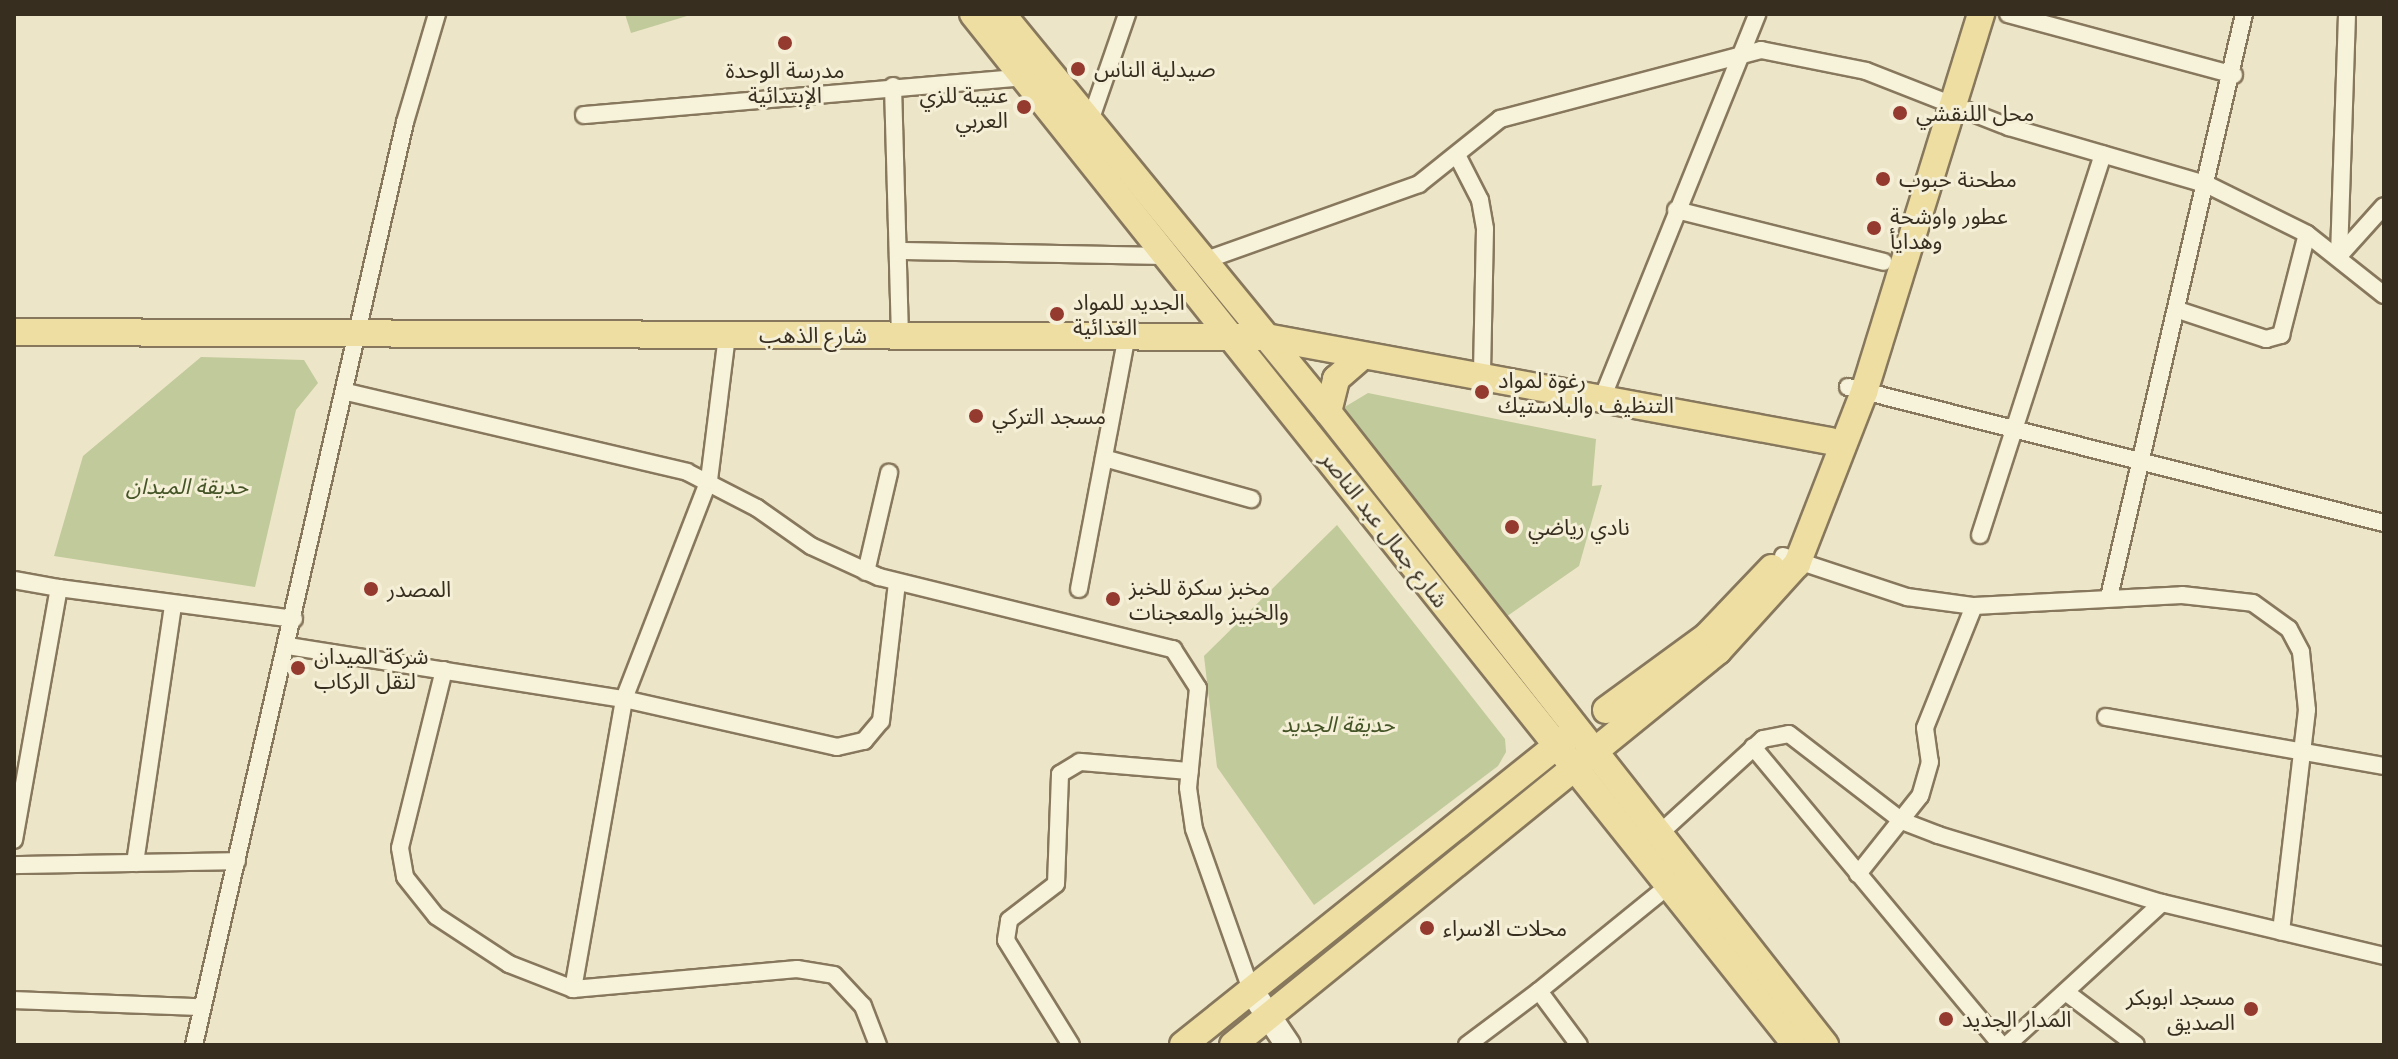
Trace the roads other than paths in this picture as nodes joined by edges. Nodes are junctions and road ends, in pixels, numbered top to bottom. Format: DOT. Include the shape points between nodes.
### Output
graph roads {
  1 [pos="437,14"];
  2 [pos="973,14"];
  3 [pos="1002,14"];
  4 [pos="1127,14"];
  5 [pos="1757,14"];
  6 [pos="1963,14"];
  7 [pos="1981,14"];
  8 [pos="2008,14"];
  9 [pos="2244,14"];
  10 [pos="2347,14"];
  11 [pos="1739,52"];
  12 [pos="2234,75"];
  13 [pos="1023,77"];
  14 [pos="893,86"];
  15 [pos="1946,101"];
  16 [pos="584,115"];
  17 [pos="1089,124"];
  18 [pos="2103,154"];
  19 [pos="1459,159"];
  20 [pos="2208,185"];
  21 [pos="2384,206"];
  22 [pos="1676,210"];
  23 [pos="2307,234"];
  24 [pos="899,251"];
  25 [pos="1170,256"];
  26 [pos="2339,256"];
  27 [pos="1203,261"];
  28 [pos="1884,262"];
  29 [pos="2384,295"];
  30 [pos="2178,310"];
  31 [pos="14,332"];
  32 [pos="361,334"];
  33 [pos="727,335"];
  34 [pos="900,336"];
  35 [pos="1127,336"];
  36 [pos="1266,337"];
  37 [pos="1235,339"];
  38 [pos="1362,356"];
  39 [pos="1482,377"];
  40 [pos="1856,390"];
  41 [pos="347,392"];
  42 [pos="1601,401"];
  43 [pos="1328,412"];
  44 [pos="2018,433"];
  45 [pos="1830,441"];
  46 [pos="1104,458"];
  47 [pos="2142,465"];
  48 [pos="889,473"];
  49 [pos="709,480"];
  50 [pos="1251,499"];
  51 [pos="2384,523"];
  52 [pos="1980,535"];
  53 [pos="1790,560"];
  54 [pos="866,572"];
  55 [pos="14,580"];
  56 [pos="897,583"];
  57 [pos="59,588"];
  58 [pos="1079,589"];
  59 [pos="2109,597"];
  60 [pos="173,606"];
  61 [pos="1974,606"];
  62 [pos="294,619"];
  63 [pos="288,646"];
  64 [pos="444,670"];
  65 [pos="624,699"];
  66 [pos="1606,710"];
  67 [pos="2106,717"];
  68 [pos="1565,739"];
  69 [pos="1753,747"];
  70 [pos="2303,748"];
  71 [pos="1583,762"];
  72 [pos="2384,766"];
  73 [pos="1190,771"];
  74 [pos="1902,821"];
  75 [pos="1659,834"];
  76 [pos="14,840"];
  77 [pos="237,861"];
  78 [pos="135,863"];
  79 [pos="14,865"];
  80 [pos="1858,874"];
  81 [pos="1668,886"];
  82 [pos="2162,903"];
  83 [pos="2281,931"];
  84 [pos="2384,956"];
  85 [pos="573,989"];
  86 [pos="1251,990"];
  87 [pos="1539,991"];
  88 [pos="2067,993"];
  89 [pos="14,1000"];
  90 [pos="198,1007"];
  91 [pos="1268,1017"];
  92 [pos="2026,1039"];
  93 [pos="195,1045"];
  94 [pos="878,1045"];
  95 [pos="1071,1045"];
  96 [pos="1183,1045"];
  97 [pos="1233,1045"];
  98 [pos="1288,1045"];
  99 [pos="1467,1045"];
  100 [pos="1579,1045"];
  101 [pos="1796,1045"];
  102 [pos="1825,1045"];
  103 [pos="2004,1045"];
  104 [pos="2136,1045"];
  1 -- 32 [label="street" via="405,122"];
  2 -- 13 [label="main road, شارع جمال عبد الناصر"];
  3 -- 17 [label="main road, شارع جمال عبد الناصر"];
  4 -- 17 [label="street"];
  5 -- 11 [label="street"];
  6 -- 15 [label="main road"];
  7 -- 15 [label="main road"];
  8 -- 12 [label="street"];
  9 -- 12 [label="street"];
  10 -- 26 [label="street"];
  11 -- 15 [label="street" via="1761,50 1866,71"];
  11 -- 19 [label="street" via="1500,119 1472,137"];
  11 -- 22 [label="street"];
  12 -- 20 [label="street"];
  13 -- 14 [label="street"];
  13 -- 25 [label="main road, شارع جمال عبد الناصر"];
  14 -- 16 [label="street"];
  14 -- 24 [label="street"];
  15 -- 18 [label="street"];
  15 -- 28 [label="main road"];
  15 -- 40 [label="main road"];
  17 -- 27 [label="main road, شارع جمال عبد الناصر"];
  18 -- 20 [label="street"];
  18 -- 44 [label="street"];
  19 -- 27 [label="street" via="1369,207"];
  19 -- 39 [label="street" via="1480,200 1485,229"];
  20 -- 23 [label="street"];
  20 -- 30 [label="street"];
  21 -- 26 [label="street"];
  22 -- 28 [label="street"];
  22 -- 42 [label="street"];
  23 -- 26 [label="street"];
  23 -- 30 [label="street" via="2281,335 2266,339"];
  24 -- 25 [label="street"];
  24 -- 34 [label="street"];
  25 -- 37 [label="main road, شارع جمال عبد الناصر"];
  26 -- 29 [label="street"];
  27 -- 36 [label="main road, شارع جمال عبد الناصر"];
  28 -- 40 [label="main road"];
  30 -- 47 [label="street"];
  31 -- 32 [label="main road, شارع الذهب"];
  32 -- 33 [label="main road, شارع الذهب"];
  32 -- 41 [label="street"];
  33 -- 34 [label="main road, شارع الذهب"];
  33 -- 49 [label="street"];
  34 -- 35 [label="main road, شارع الذهب"];
  35 -- 37 [label="main road, شارع الذهب"];
  35 -- 46 [label="street"];
  36 -- 37 [label="main road, شارع الذهب"];
  36 -- 38 [label="main road, شارع الذهب"];
  36 -- 43 [label="main road, شارع جمال عبد الناصر"];
  37 -- 68 [label="main road, شارع جمال عبد الناصر"];
  38 -- 39 [label="main road, شارع الذهب"];
  38 -- 43 [label="main road" via="1336,379"];
  39 -- 42 [label="main road, شارع الذهب"];
  40 -- 44 [label="street"];
  40 -- 45 [label="main road"];
  40 -- 53 [label="main road"];
  41 -- 49 [label="street" via="584,443"];
  41 -- 62 [label="street"];
  42 -- 45 [label="main road, شارع الذهب"];
  43 -- 68 [label="main road, شارع جمال عبد الناصر"];
  44 -- 47 [label="street"];
  44 -- 52 [label="street"];
  45 -- 53 [label="main road"];
  46 -- 50 [label="street"];
  46 -- 58 [label="street"];
  47 -- 51 [label="street"];
  47 -- 59 [label="street"];
  48 -- 54 [label="street"];
  49 -- 54 [label="street" via="811,546"];
  49 -- 65 [label="street"];
  53 -- 61 [label="street" via="1907,597"];
  53 -- 66 [label="main road" via="1707,636"];
  53 -- 71 [label="main road" via="1740,632"];
  54 -- 56 [label="street"];
  55 -- 57 [label="street"];
  56 -- 65 [label="street" via="881,721 864,741 811,745"];
  56 -- 73 [label="street" via="1173,649 1198,688"];
  57 -- 60 [label="street"];
  57 -- 76 [label="street"];
  59 -- 61 [label="street"];
  59 -- 70 [label="street" via="2182,595 2253,603 2271,613 2301,652"];
  60 -- 62 [label="street"];
  60 -- 78 [label="street"];
  61 -- 74 [label="street" via="1925,728 1929,770"];
  62 -- 63 [label="street"];
  63 -- 64 [label="street"];
  63 -- 77 [label="street"];
  64 -- 65 [label="street"];
  64 -- 85 [label="street" via="405,819 405,877 460,936"];
  65 -- 85 [label="street"];
  66 -- 68 [label="street"];
  67 -- 70 [label="street"];
  68 -- 71 [label="main road, شارع جمال عبد الناصر"];
  68 -- 86 [label="main road"];
  69 -- 74 [label="street" via="1789,734"];
  69 -- 75 [label="street"];
  69 -- 80 [label="street"];
  70 -- 72 [label="street"];
  70 -- 83 [label="street"];
  71 -- 75 [label="main road, شارع جمال عبد الناصر"];
  71 -- 81 [label="main road, شارع جمال عبد الناصر"];
  71 -- 91 [label="main road"];
  73 -- 86 [label="street" via="1200,851"];
  73 -- 95 [label="street" via="1080,762 1060,774 1056,884 1009,920 1006,940"];
  74 -- 80 [label="street"];
  74 -- 82 [label="street"];
  75 -- 102 [label="main road, شارع جمال عبد الناصر"];
  77 -- 78 [label="street"];
  77 -- 90 [label="street"];
  78 -- 79 [label="street"];
  80 -- 103 [label="street"];
  81 -- 87 [label="street"];
  81 -- 101 [label="main road, شارع جمال عبد الناصر"];
  82 -- 83 [label="street"];
  82 -- 88 [label="street"];
  83 -- 84 [label="street"];
  85 -- 94 [label="street" via="816,970 847,984"];
  86 -- 91 [label="street"];
  86 -- 96 [label="main road"];
  87 -- 99 [label="street"];
  87 -- 100 [label="street"];
  88 -- 92 [label="street"];
  88 -- 104 [label="street"];
  89 -- 90 [label="street"];
  90 -- 93 [label="street"];
  91 -- 97 [label="main road"];
  91 -- 98 [label="street"];
  92 -- 103 [label="street"];
}
